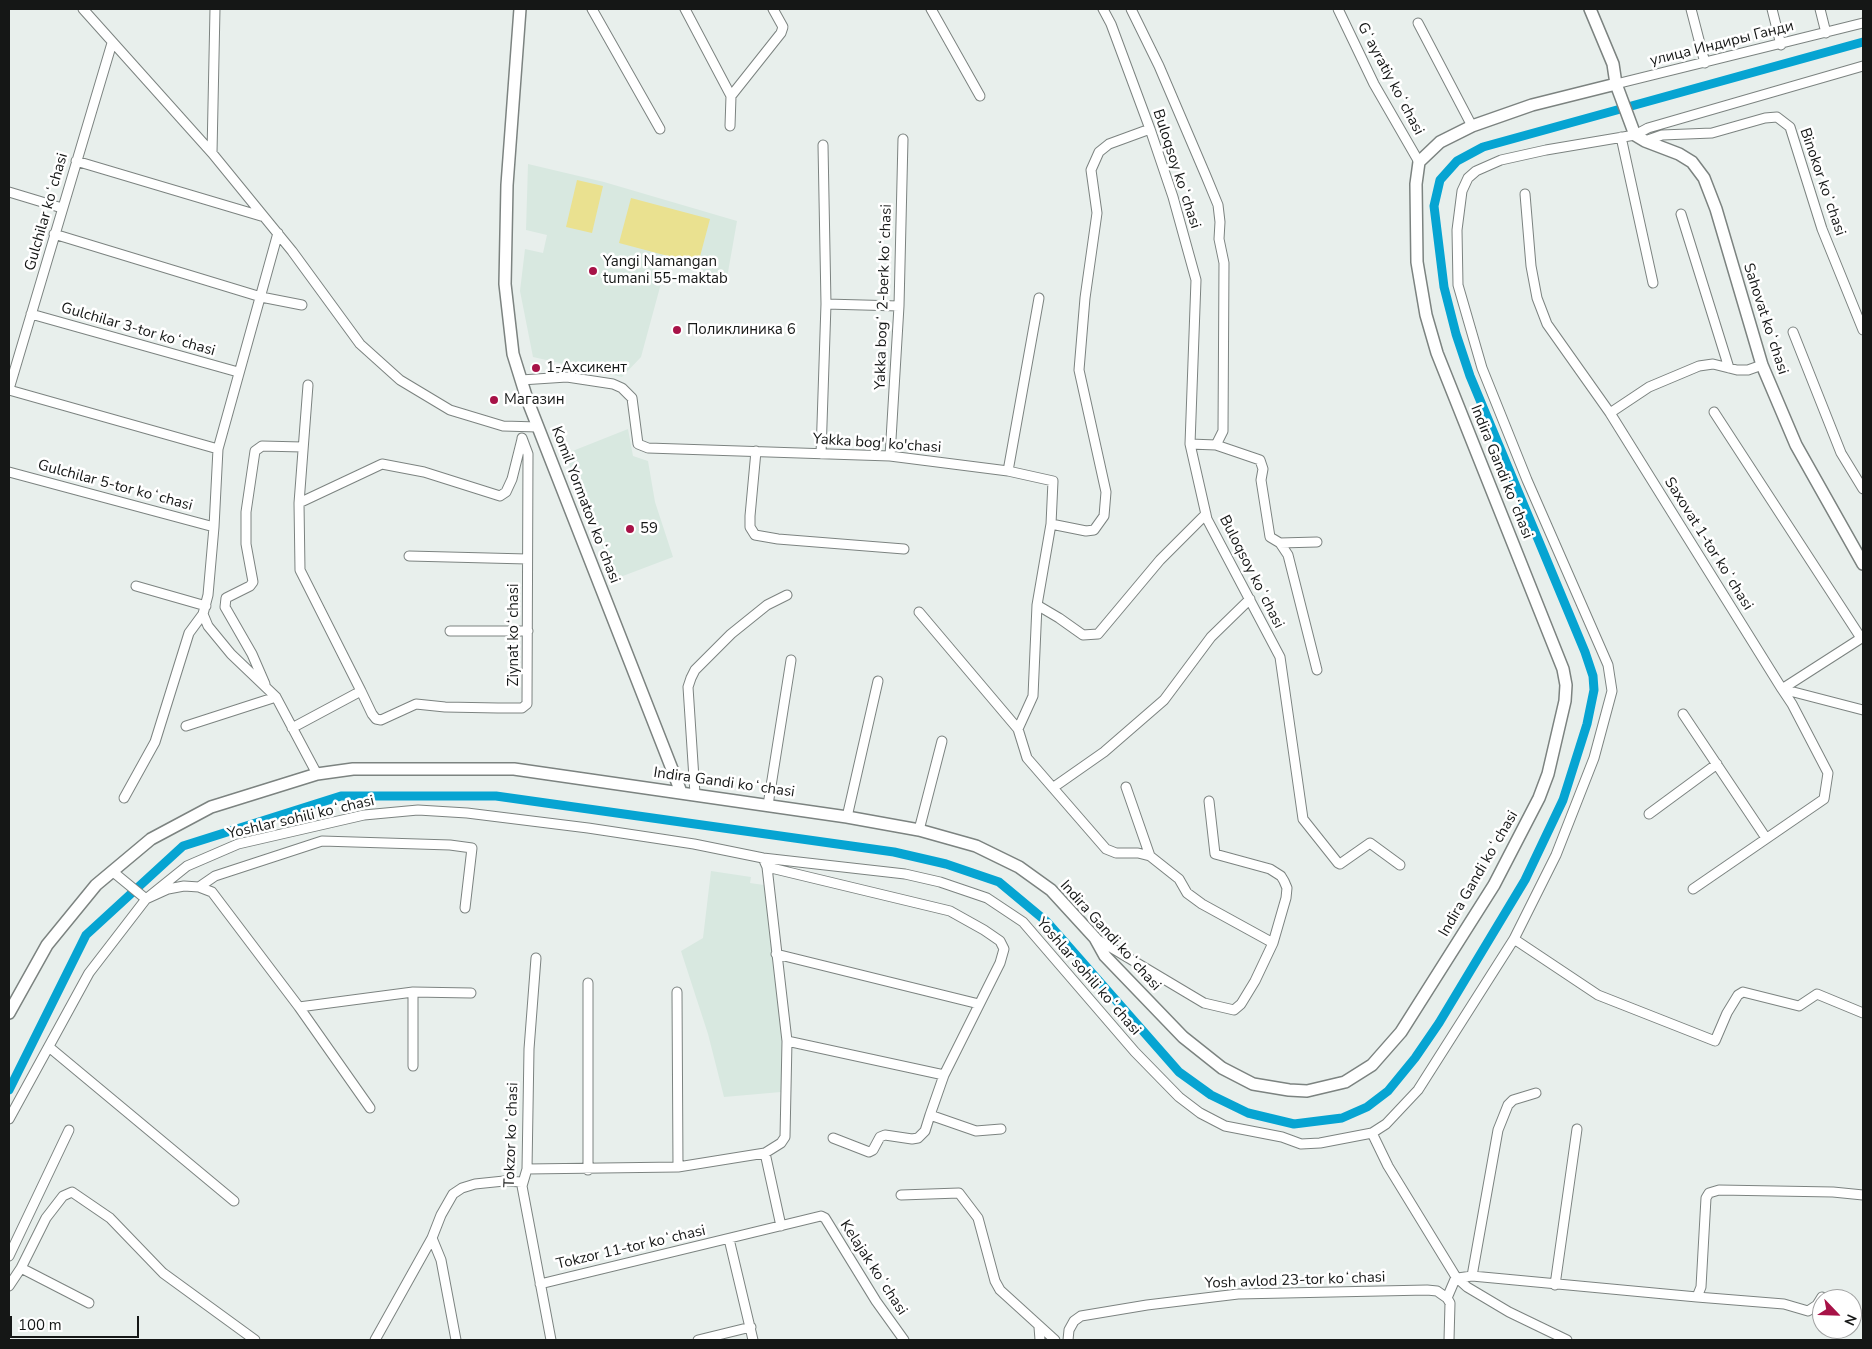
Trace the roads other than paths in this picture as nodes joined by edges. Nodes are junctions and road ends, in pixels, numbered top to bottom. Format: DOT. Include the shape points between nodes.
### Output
graph roads {
  1 [pos="83,9"];
  2 [pos="215,9"];
  3 [pos="520,9"];
  4 [pos="592,9"];
  5 [pos="684,9"];
  6 [pos="773,9"];
  7 [pos="931,9"];
  8 [pos="1103,9"];
  9 [pos="1131,9"];
  10 [pos="1338,9"];
  11 [pos="1590,9"];
  12 [pos="1691,9"];
  13 [pos="1772,9"];
  14 [pos="1820,9"];
  15 [pos="1418,23"];
  16 [pos="1863,23"];
  17 [pos="1826,33"];
  18 [pos="112,43"];
  19 [pos="1781,44"];
  20 [pos="1705,63"];
  21 [pos="1863,66"];
  22 [pos="1618,89"];
  23 [pos="731,96"];
  24 [pos="980,96"];
  25 [pos="730,126"];
  26 [pos="1472,126"];
  27 [pos="660,129"];
  28 [pos="1150,129"];
  29 [pos="1634,135"];
  30 [pos="1621,137"];
  31 [pos="902,139"];
  32 [pos="1645,141"];
  33 [pos="823,145"];
  34 [pos="212,153"];
  35 [pos="76,161"];
  36 [pos="1419,162"];
  37 [pos="9,192"];
  38 [pos="1525,194"];
  39 [pos="62,208"];
  40 [pos="1681,214"];
  41 [pos="261,216"];
  42 [pos="278,233"];
  43 [pos="54,234"];
  44 [pos="1653,282"];
  45 [pos="261,297"];
  46 [pos="1039,298"];
  47 [pos="826,304"];
  48 [pos="302,305"];
  49 [pos="899,306"];
  50 [pos="31,314"];
  51 [pos="1863,330"];
  52 [pos="1793,332"];
  53 [pos="1762,365"];
  54 [pos="1729,368"];
  55 [pos="238,372"];
  56 [pos="521,380"];
  57 [pos="308,385"];
  58 [pos="9,390"];
  59 [pos="1714,412"];
  60 [pos="1610,413"];
  61 [pos="525,426"];
  62 [pos="538,427"];
  63 [pos="522,438"];
  64 [pos="1190,444"];
  65 [pos="1216,445"];
  66 [pos="302,447"];
  67 [pos="218,449"];
  68 [pos="756,451"];
  69 [pos="821,454"];
  70 [pos="890,456"];
  71 [pos="1008,471"];
  72 [pos="9,472"];
  73 [pos="1863,489"];
  74 [pos="299,503"];
  75 [pos="1206,514"];
  76 [pos="1052,524"];
  77 [pos="214,527"];
  78 [pos="1317,542"];
  79 [pos="1280,543"];
  80 [pos="904,549"];
  81 [pos="409,556"];
  82 [pos="527,559"];
  83 [pos="1863,564"];
  84 [pos="136,586"];
  85 [pos="787,595"];
  86 [pos="1250,599"];
  87 [pos="1037,605"];
  88 [pos="204,610"];
  89 [pos="919,612"];
  90 [pos="450,631"];
  91 [pos="528,631"];
  92 [pos="1862,638"];
  93 [pos="791,660"];
  94 [pos="1317,670"];
  95 [pos="878,681"];
  96 [pos="267,689"];
  97 [pos="1782,689"];
  98 [pos="362,691"];
  99 [pos="276,697"];
  100 [pos="1863,710"];
  101 [pos="1683,714"];
  102 [pos="186,726"];
  103 [pos="292,728"];
  104 [pos="1018,729"];
  105 [pos="942,741"];
  106 [pos="1717,764"];
  107 [pos="317,774"];
  108 [pos="1054,787"];
  109 [pos="1126,787"];
  110 [pos="681,792"];
  111 [pos="694,794"];
  112 [pos="124,798"];
  113 [pos="1209,801"];
  114 [pos="768,805"];
  115 [pos="1649,814"];
  116 [pos="847,817"];
  117 [pos="919,830"];
  118 [pos="1766,838"];
  119 [pos="1150,856"];
  120 [pos="763,858"];
  121 [pos="1400,865"];
  122 [pos="767,867"];
  123 [pos="117,875"];
  124 [pos="199,887"];
  125 [pos="1693,889"];
  126 [pos="146,899"];
  127 [pos="466,908"];
  128 [pos="1095,938"];
  129 [pos="1514,939"];
  130 [pos="1273,943"];
  131 [pos="776,954"];
  132 [pos="536,958"];
  133 [pos="588,984"];
  134 [pos="413,992"];
  135 [pos="471,992"];
  136 [pos="677,992"];
  137 [pos="980,1004"];
  138 [pos="300,1007"];
  139 [pos="9,1013"];
  140 [pos="1863,1013"];
  141 [pos="787,1041"];
  142 [pos="49,1047"];
  143 [pos="413,1066"];
  144 [pos="944,1075"];
  145 [pos="1536,1093"];
  146 [pos="370,1108"];
  147 [pos="930,1116"];
  148 [pos="9,1119"];
  149 [pos="1577,1129"];
  150 [pos="69,1130"];
  151 [pos="1001,1130"];
  152 [pos="1372,1133"];
  153 [pos="833,1138"];
  154 [pos="766,1152"];
  155 [pos="678,1167"];
  156 [pos="527,1169"];
  157 [pos="588,1170"];
  158 [pos="522,1182"];
  159 [pos="901,1195"];
  160 [pos="1863,1195"];
  161 [pos="234,1201"];
  162 [pos="781,1226"];
  163 [pos="432,1238"];
  164 [pos="729,1239"];
  165 [pos="9,1256"];
  166 [pos="21,1268"];
  167 [pos="1472,1276"];
  168 [pos="540,1284"];
  169 [pos="1555,1285"];
  170 [pos="9,1286"];
  171 [pos="1453,1286"];
  172 [pos="1696,1297"];
  173 [pos="89,1303"];
  174 [pos="1812,1308"];
  175 [pos="751,1327"];
  176 [pos="1039,1327"];
  177 [pos="254,1340"];
  178 [pos="376,1340"];
  179 [pos="456,1340"];
  180 [pos="551,1340"];
  181 [pos="698,1340"];
  182 [pos="753,1340"];
  183 [pos="904,1340"];
  184 [pos="1040,1340"];
  185 [pos="1055,1340"];
  186 [pos="1068,1340"];
  187 [pos="1449,1340"];
  188 [pos="1567,1340"];
  1 -- 18 [label="street"];
  2 -- 34 [label="street"];
  3 -- 56 [label="street, Komil Yormatov koʻchasi" via="507,185 505,284 513,354"];
  4 -- 27 [label="street"];
  5 -- 23 [label="street"];
  6 -- 23 [label="street" via="783,28"];
  7 -- 24 [label="street"];
  8 -- 28 [label="street, Buloqsoy koʻchasi"];
  9 -- 65 [label="street" via="1218,205 1219,239 1224,263 1224,346 1223,431"];
  10 -- 36 [label="street, Gʻayratiy koʻchasi" via="1374,84"];
  11 -- 22 [label="street" via="1613,64"];
  12 -- 20 [label="street"];
  13 -- 19 [label="street"];
  14 -- 17 [label="street"];
  15 -- 26 [label="street"];
  16 -- 17 [label="street, улица Индиры Ганди"];
  17 -- 19 [label="street, улица Индиры Ганди"];
  18 -- 34 [label="street"];
  18 -- 35 [label="street, Gulchilar koʻchasi"];
  19 -- 20 [label="street, улица Индиры Ганди"];
  20 -- 22 [label="street, улица Индиры Ганди"];
  21 -- 29 [label="street" via="1648,128"];
  22 -- 26 [label="street" via="1532,105"];
  22 -- 29 [label="street"];
  23 -- 25 [label="street"];
  26 -- 36 [label="street" via="1440,142"];
  28 -- 64 [label="street, Buloqsoy koʻchasi" via="1196,280"];
  28 -- 76 [label="street" via="1109,144 1099,152 1091,170 1097,213 1079,370 1106,492 1104,516 1094,530"];
  29 -- 30 [label="street"];
  29 -- 32 [label="street, Sahovat koʻchasi"];
  30 -- 44 [label="street"];
  30 -- 129 [label="street" via="1501,160 1476,171 1468,178 1462,191 1457,230 1458,286 1482,368 1527,480 1592,626 1612,682 1611,699 1594,758 1556,855"];
  31 -- 49 [label="street, Yakka bogʻ 2-berk koʻchasi"];
  32 -- 51 [label="street, Binokor koʻchasi" via="1662,135 1712,133 1766,118 1777,117 1790,127 1822,229"];
  32 -- 53 [label="street, Sahovat koʻchasi" via="1692,162 1704,178"];
  33 -- 47 [label="street"];
  34 -- 41 [label="street"];
  35 -- 39 [label="street, Gulchilar koʻchasi"];
  35 -- 41 [label="street"];
  36 -- 128 [label="street, Indira Gandi koʻchasi" via="1416,184 1417,262 1426,315 1437,353 1565,677 1566,701 1561,725 1539,798 1494,885 1401,1032 1372,1065 1345,1082 1307,1091 1280,1089 1254,1084 1222,1068 1183,1037 1105,956"];
  37 -- 39 [label="street"];
  38 -- 60 [label="street, Saxovat 1-tor koʻchasi" via="1536,298 1547,324"];
  39 -- 43 [label="street, Gulchilar koʻchasi"];
  40 -- 54 [label="street"];
  41 -- 42 [label="street"];
  42 -- 45 [label="street"];
  42 -- 61 [label="street" via="360,344 400,380 450,410 503,426"];
  43 -- 45 [label="street"];
  43 -- 50 [label="street, Gulchilar koʻchasi"];
  45 -- 48 [label="street"];
  45 -- 55 [label="street"];
  46 -- 71 [label="street"];
  47 -- 49 [label="street"];
  47 -- 69 [label="street"];
  49 -- 70 [label="street, Yakka bogʻ 2-berk koʻchasi"];
  50 -- 55 [label="street, Gulchilar 3-tor koʻchasi"];
  50 -- 58 [label="street, Gulchilar koʻchasi"];
  52 -- 73 [label="street" via="1840,453"];
  53 -- 54 [label="street" via="1748,370"];
  53 -- 83 [label="street, Sahovat koʻchasi" via="1796,445"];
  54 -- 60 [label="street" via="1713,364 1699,366 1649,387"];
  55 -- 67 [label="street"];
  56 -- 62 [label="street, Komil Yormatov koʻchasi"];
  56 -- 68 [label="street, Yakka bog' ko'chasi" via="567,377 622,388 632,398 636,438 643,447"];
  57 -- 66 [label="street, Ziynat koʻchasi"];
  58 -- 67 [label="street"];
  59 -- 92 [label="street"];
  60 -- 97 [label="street, Saxovat 1-tor koʻchasi"];
  61 -- 62 [label="street"];
  61 -- 63 [label="street, Ziynat koʻchasi"];
  62 -- 110 [label="street, Komil Yormatov koʻchasi"];
  63 -- 74 [label="street, Ziynat koʻchasi" via="512,479 506,492 500,496 424,472 382,464"];
  63 -- 82 [label="street, Ziynat koʻchasi" via="528,454"];
  64 -- 65 [label="street"];
  64 -- 75 [label="street, Buloqsoy koʻchasi"];
  65 -- 79 [label="street" via="1260,460 1270,537"];
  66 -- 74 [label="street, Ziynat koʻchasi"];
  66 -- 96 [label="street" via="262,446 255,451 246,512 246,544 253,582 226,598 225,607 252,654"];
  67 -- 77 [label="street"];
  68 -- 69 [label="street, Yakka bog' ko'chasi"];
  68 -- 80 [label="street" via="750,516 750,527 756,535"];
  69 -- 70 [label="street, Yakka bog' ko'chasi"];
  70 -- 71 [label="street, Yakka bog' ko'chasi"];
  71 -- 76 [label="street, Yakka bog' ko'chasi" via="1053,481"];
  72 -- 77 [label="street, Gulchilar 5-tor koʻchasi"];
  74 -- 98 [label="street, Ziynat koʻchasi" via="300,570"];
  75 -- 86 [label="street, Buloqsoy koʻchasi"];
  75 -- 87 [label="street" via="1160,560 1098,634 1083,635"];
  76 -- 87 [label="street, Yakka bog' ko'chasi"];
  77 -- 88 [label="street"];
  78 -- 79 [label="street"];
  79 -- 94 [label="street" via="1292,565"];
  81 -- 82 [label="street"];
  82 -- 91 [label="street, Ziynat koʻchasi"];
  84 -- 88 [label="street"];
  85 -- 111 [label="street" via="767,605 731,634 691,678 688,687"];
  86 -- 108 [label="street" via="1211,637 1164,700 1104,752"];
  86 -- 121 [label="street, Buloqsoy koʻchasi" via="1280,657 1303,820 1340,864 1370,844"];
  87 -- 104 [label="street, Yakka bog' ko'chasi" via="1033,696"];
  88 -- 96 [label="street" via="208,626"];
  88 -- 112 [label="street" via="189,634 155,742"];
  89 -- 104 [label="street"];
  90 -- 91 [label="street"];
  91 -- 98 [label="street, Ziynat koʻchasi" via="528,693 527,704 522,708 446,708 416,704 381,720 372,714"];
  92 -- 97 [label="street"];
  93 -- 114 [label="street"];
  95 -- 116 [label="street"];
  96 -- 99 [label="street"];
  97 -- 100 [label="street"];
  97 -- 118 [label="street, Saxovat 1-tor koʻchasi" via="1823,762 1828,782 1824,799"];
  98 -- 103 [label="street"];
  99 -- 102 [label="street"];
  99 -- 103 [label="street"];
  101 -- 106 [label="street"];
  103 -- 107 [label="street"];
  104 -- 108 [label="street" via="1027,758"];
  105 -- 117 [label="street"];
  106 -- 115 [label="street"];
  106 -- 118 [label="street"];
  107 -- 110 [label="street, Indira Gandi koʻchasi" via="353,769 514,769"];
  107 -- 123 [label="street, Indira Gandi koʻchasi" via="211,807 151,839"];
  108 -- 119 [label="street" via="1106,849"];
  109 -- 119 [label="street"];
  110 -- 111 [label="street, Indira Gandi koʻchasi"];
  111 -- 114 [label="street, Indira Gandi koʻchasi"];
  113 -- 130 [label="street" via="1215,854 1270,869 1281,876 1287,888"];
  114 -- 116 [label="street, Indira Gandi koʻchasi"];
  116 -- 117 [label="street, Indira Gandi koʻchasi"];
  117 -- 128 [label="street, Indira Gandi koʻchasi" via="976,846 1019,867 1065,903"];
  118 -- 125 [label="street, Saxovat 1-tor koʻchasi"];
  119 -- 130 [label="street" via="1179,878 1187,893 1202,904"];
  120 -- 122 [label="street"];
  120 -- 126 [label="street, Yoshlar sohili koʻchasi" via="588,828 418,810 364,815 238,844 187,866"];
  120 -- 152 [label="street, Yoshlar sohili koʻchasi" via="905,874 987,898 1023,922 1128,1045 1200,1113 1226,1126 1301,1144"];
  122 -- 131 [label="street"];
  122 -- 137 [label="street" via="950,911 984,930 1000,941 1004,949"];
  123 -- 126 [label="street"];
  123 -- 139 [label="street, Indira Gandi koʻchasi" via="96,885 47,945"];
  124 -- 126 [label="street" via="168,889"];
  124 -- 127 [label="street" via="215,876 322,841 450,845 472,848"];
  124 -- 138 [label="street" via="212,892"];
  126 -- 142 [label="street, Yoshlar sohili koʻchasi" via="89,973"];
  128 -- 130 [label="street" via="1204,1003 1234,1010 1255,981"];
  129 -- 140 [label="street" via="1598,995 1715,1041 1727,1013 1743,992 1799,1006 1818,994"];
  129 -- 152 [label="street" via="1418,1090 1398,1113"];
  131 -- 137 [label="street"];
  131 -- 141 [label="street"];
  132 -- 156 [label="street, Tokzor koʻchasi" via="529,1048"];
  133 -- 157 [label="street"];
  134 -- 135 [label="street"];
  134 -- 138 [label="street"];
  134 -- 143 [label="street"];
  136 -- 155 [label="street"];
  137 -- 144 [label="street"];
  138 -- 146 [label="street"];
  141 -- 144 [label="street"];
  141 -- 154 [label="street" via="785,1137"];
  142 -- 148 [label="street, Yoshlar sohili koʻchasi"];
  142 -- 161 [label="street"];
  144 -- 147 [label="street"];
  145 -- 167 [label="street" via="1513,1100 1498,1130"];
  147 -- 151 [label="street" via="976,1132"];
  147 -- 153 [label="street" via="925,1131 918,1138 912,1140 885,1135 869,1152"];
  149 -- 169 [label="street"];
  150 -- 165 [label="street"];
  152 -- 171 [label="street"];
  154 -- 155 [label="street"];
  154 -- 162 [label="street"];
  155 -- 157 [label="street"];
  156 -- 157 [label="street"];
  156 -- 158 [label="street, Tokzor koʻchasi"];
  158 -- 163 [label="street" via="492,1182 462,1188 453,1194"];
  158 -- 168 [label="street, Tokzor koʻchasi"];
  159 -- 176 [label="street" via="959,1193 978,1218 1000,1290"];
  160 -- 172 [label="street" via="1719,1190 1709,1193 1706,1198 1701,1287"];
  162 -- 164 [label="street, Kelajak koʻchasi"];
  162 -- 183 [label="street, Kelajak koʻchasi" via="821,1216 824,1218"];
  163 -- 178 [label="street"];
  163 -- 179 [label="street" via="441,1260"];
  164 -- 168 [label="street, Tokzor 11-tor koʻchasi"];
  164 -- 175 [label="street"];
  166 -- 170 [label="street"];
  166 -- 173 [label="street"];
  166 -- 177 [label="street" via="46,1218 63,1196 77,1193 110,1218 163,1272"];
  167 -- 169 [label="street"];
  167 -- 171 [label="street"];
  168 -- 180 [label="street, Tokzor koʻchasi"];
  169 -- 172 [label="street"];
  171 -- 186 [label="street, Yosh avlod 23-tor koʻchasi" via="1437,1291 1229,1295 1147,1304 1081,1316 1069,1330"];
  171 -- 187 [label="street"];
  171 -- 188 [label="street"];
  172 -- 174 [label="street" via="1784,1304 1808,1311"];
  175 -- 181 [label="street"];
  175 -- 182 [label="street"];
  176 -- 184 [label="street"];
  176 -- 185 [label="street"];
}
